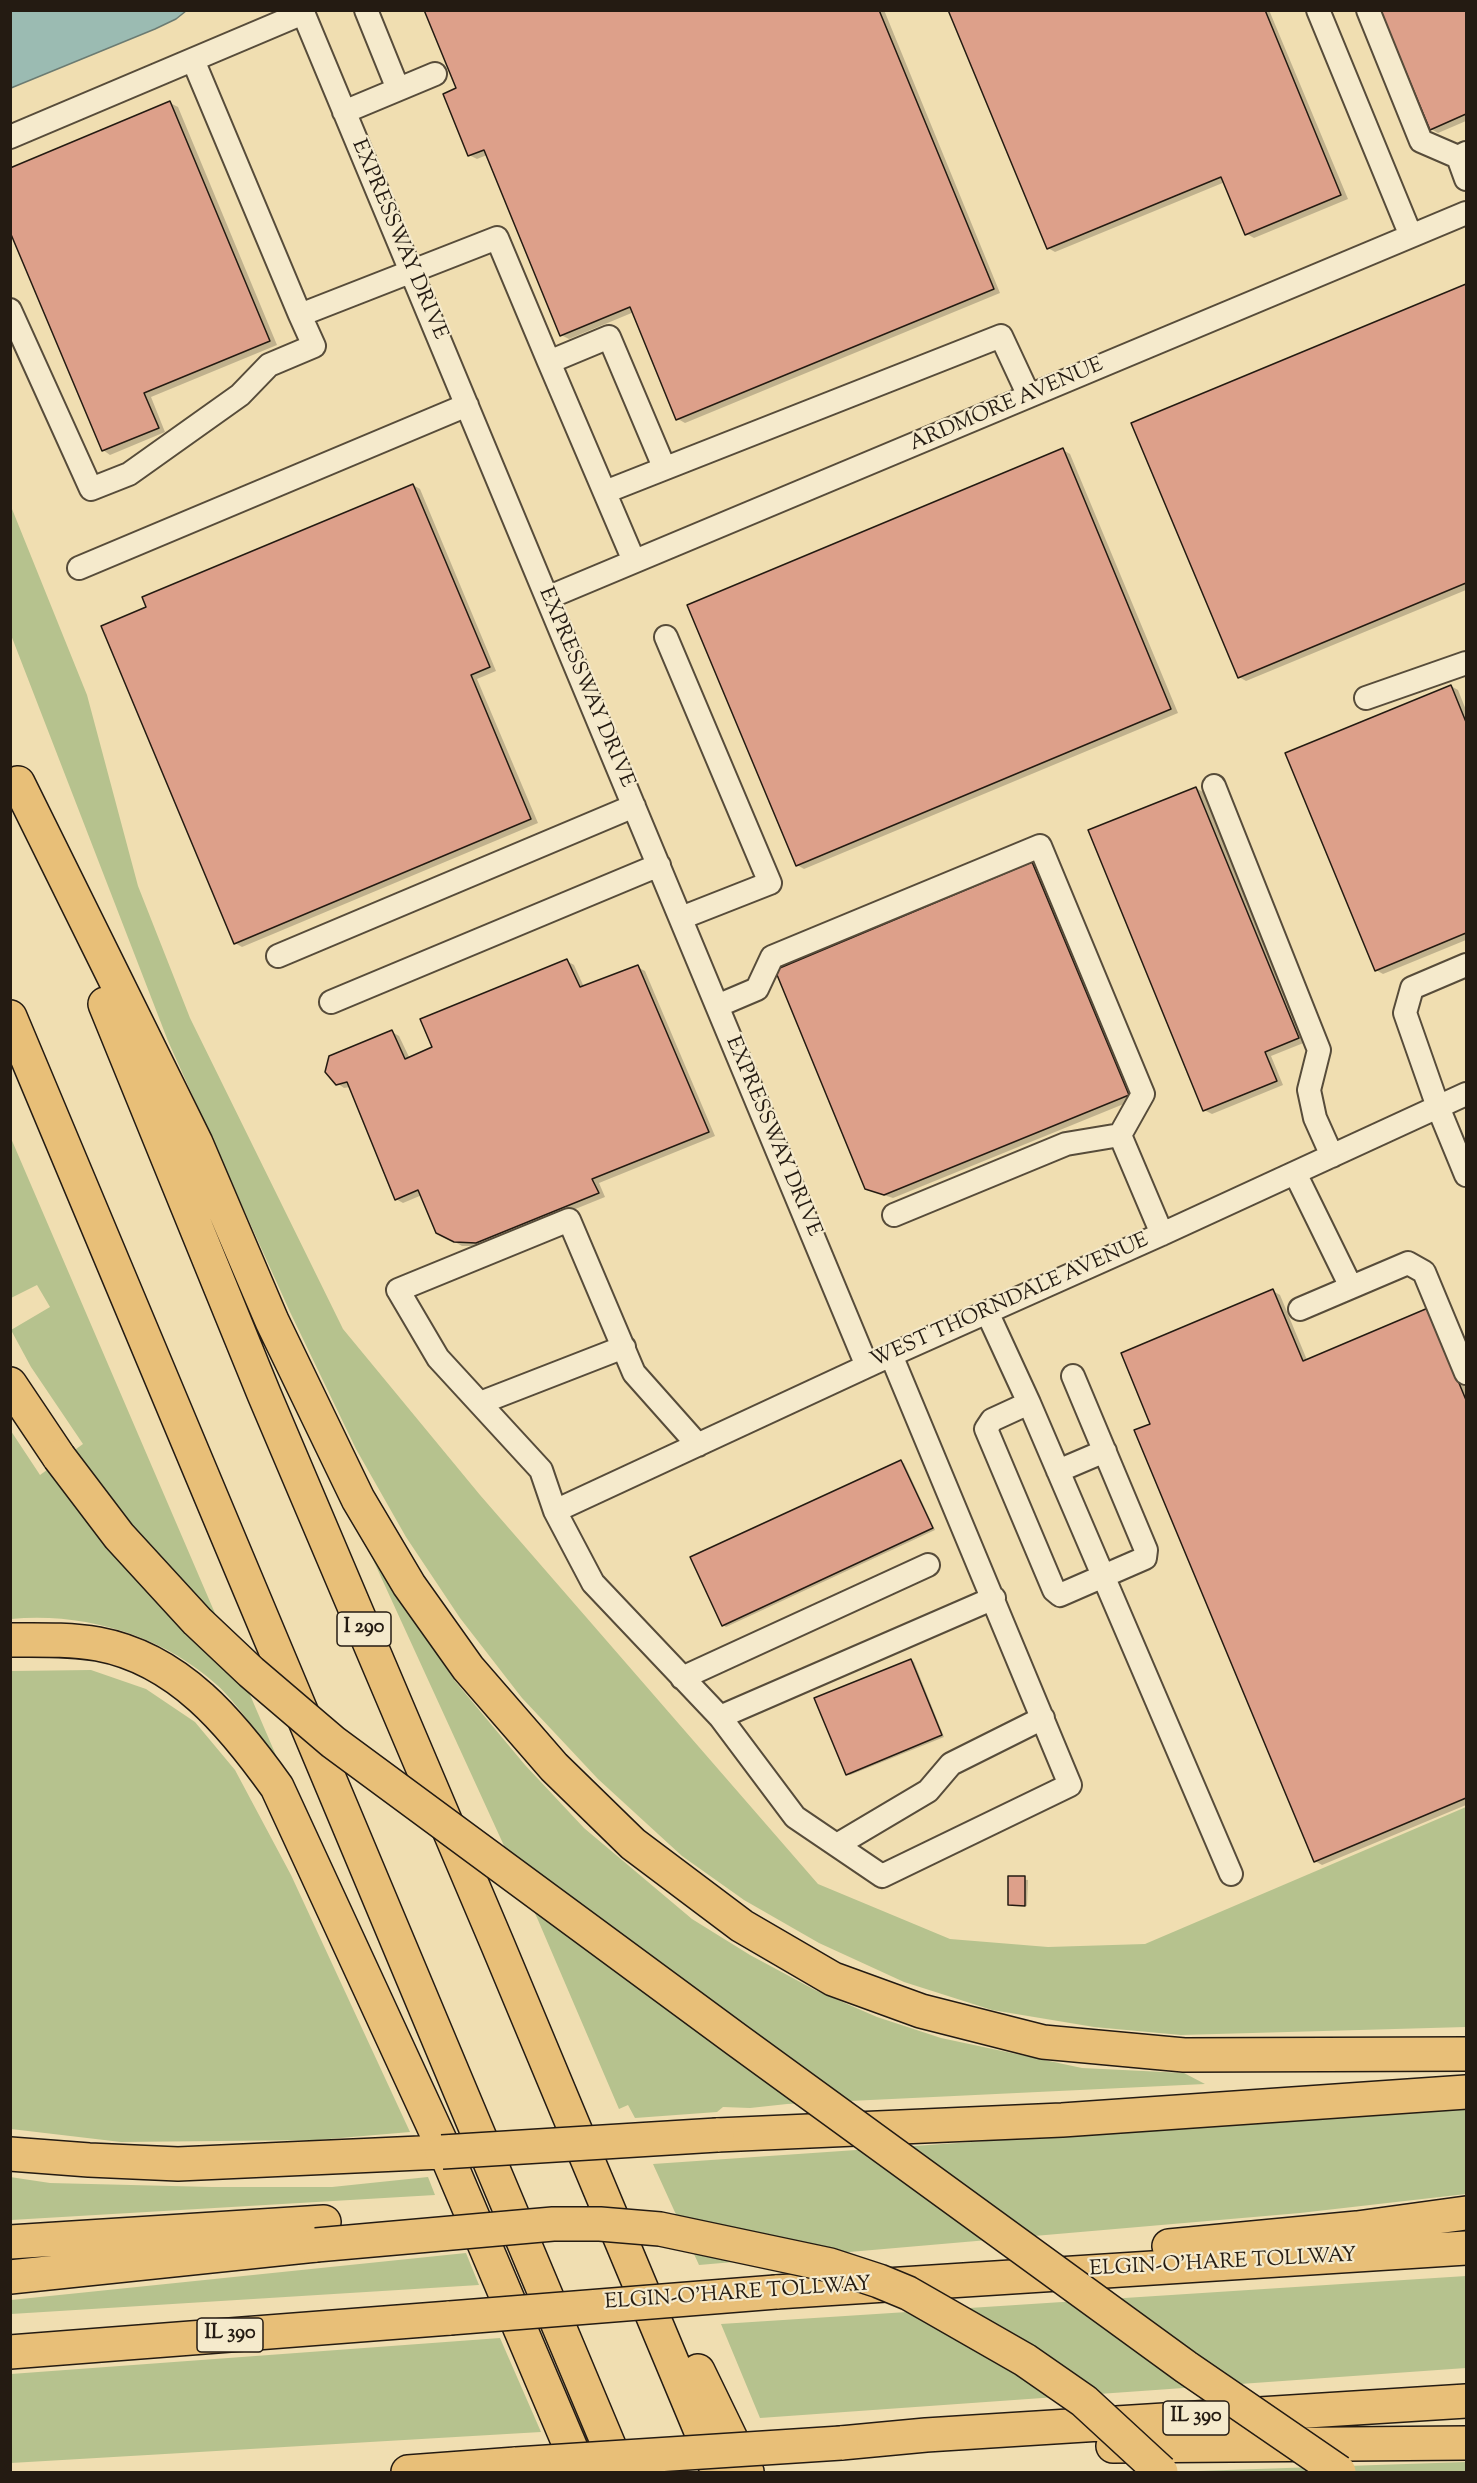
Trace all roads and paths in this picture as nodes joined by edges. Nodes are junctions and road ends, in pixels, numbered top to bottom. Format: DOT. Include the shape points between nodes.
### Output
graph roads {
  1 [pos="366,10"];
  2 [pos="1318,10"];
  3 [pos="1368,10"];
  4 [pos="303,12"];
  5 [pos="193,60"];
  6 [pos="435,74"];
  7 [pos="398,89"];
  8 [pos="345,112"];
  9 [pos="10,137"];
  10 [pos="1462,155"];
  11 [pos="1467,179"];
  12 [pos="1467,213"];
  13 [pos="1411,236"];
  14 [pos="411,272"];
  15 [pos="10,310"];
  16 [pos="300,315"];
  17 [pos="549,362"];
  18 [pos="1029,396"];
  19 [pos="467,405"];
  20 [pos="664,467"];
  21 [pos="605,492"];
  22 [pos="634,561"];
  23 [pos="79,568"];
  24 [pos="547,598"];
  25 [pos="666,637"];
  26 [pos="1467,663"];
  27 [pos="1366,698"];
  28 [pos="14,773"];
  29 [pos="1214,786"];
  30 [pos="634,806"];
  31 [pos="659,865"];
  32 [pos="681,918"];
  33 [pos="278,956"];
  34 [pos="1467,965"];
  35 [pos="331,1002"];
  36 [pos="717,1006"];
  37 [pos="10,1017"];
  38 [pos="1467,1094"];
  39 [pos="1438,1107"];
  40 [pos="1120,1135"];
  41 [pos="1332,1156"];
  42 [pos="1295,1173"];
  43 [pos="1467,1175"];
  44 [pos="894,1215"];
  45 [pos="1162,1234"];
  46 [pos="1351,1287"];
  47 [pos="1300,1309"];
  48 [pos="987,1312"];
  49 [pos="624,1347"];
  50 [pos="891,1355"];
  51 [pos="867,1366"];
  52 [pos="1467,1373"];
  53 [pos="1073,1376"];
  54 [pos="10,1384"];
  55 [pos="480,1402"];
  56 [pos="1029,1403"];
  57 [pos="698,1445"];
  58 [pos="1105,1451"];
  59 [pos="1058,1471"];
  60 [pos="555,1511"];
  61 [pos="928,1565"];
  62 [pos="1103,1576"];
  63 [pos="994,1598"];
  64 [pos="10,1640"];
  65 [pos="682,1678"];
  66 [pos="720,1718"];
  67 [pos="1043,1718"];
  68 [pos="837,1845"];
  69 [pos="1231,1874"];
  70 [pos="530,2022"];
  71 [pos="1467,2054"];
  72 [pos="1467,2092"];
  73 [pos="10,2154"];
  74 [pos="1467,2213"];
  75 [pos="320,2234"];
  76 [pos="10,2242"];
  77 [pos="1467,2248"];
  78 [pos="10,2277"];
  79 [pos="981,2278"];
  80 [pos="10,2352"];
  81 [pos="1467,2401"];
  82 [pos="926,2434"];
  83 [pos="1467,2443"];
  84 [pos="408,2472"];
  85 [pos="581,2472"];
  86 [pos="620,2472"];
  87 [pos="718,2472"];
  88 [pos="747,2472"];
  89 [pos="1161,2472"];
  90 [pos="1339,2472"];
  1 -- 7 [label="street"];
  2 -- 13 [label="street"];
  3 -- 10 [label="street" via="1421,141"];
  4 -- 5 [label="street"];
  4 -- 8 [label="street, EXPRESSWAY DRIVE"];
  5 -- 9 [label="street"];
  5 -- 16 [label="street"];
  6 -- 7 [label="street"];
  7 -- 8 [label="street"];
  8 -- 14 [label="street, EXPRESSWAY DRIVE"];
  10 -- 11 [label="street"];
  12 -- 13 [label="street, ARDMORE AVENUE"];
  13 -- 18 [label="street, ARDMORE AVENUE"];
  14 -- 16 [label="street"];
  14 -- 17 [label="street" via="497,238"];
  14 -- 19 [label="street, EXPRESSWAY DRIVE"];
  15 -- 16 [label="street" via="91,489 129,474 240,395 269,365 314,346"];
  17 -- 20 [label="street" via="609,337"];
  17 -- 21 [label="street"];
  18 -- 20 [label="street" via="1001,336"];
  18 -- 22 [label="street, ARDMORE AVENUE"];
  19 -- 23 [label="street"];
  19 -- 24 [label="street, EXPRESSWAY DRIVE"];
  20 -- 21 [label="street"];
  21 -- 22 [label="street"];
  22 -- 24 [label="street, ARDMORE AVENUE"];
  24 -- 30 [label="street, EXPRESSWAY DRIVE"];
  25 -- 32 [label="street" via="770,883"];
  26 -- 27 [label="street"];
  28 -- 70 [label="highway, I 290" via="264,1394"];
  28 -- 71 [label="highway" via="196,1143 272,1321 358,1498 410,1585 468,1668 554,1767 633,1844 742,1926 833,1979 921,2011 1043,2042 1184,2055"];
  29 -- 41 [label="street" via="1318,1050 1309,1090"];
  30 -- 31 [label="street, EXPRESSWAY DRIVE"];
  30 -- 33 [label="street"];
  31 -- 32 [label="street, EXPRESSWAY DRIVE"];
  31 -- 35 [label="street"];
  32 -- 36 [label="street, EXPRESSWAY DRIVE"];
  34 -- 39 [label="street" via="1412,988 1405,1013"];
  36 -- 40 [label="street" via="757,989 772,957 1040,846 1143,1094"];
  36 -- 51 [label="street, EXPRESSWAY DRIVE"];
  37 -- 86 [label="highway"];
  38 -- 39 [label="street, WEST THORNDALE AVENUE"];
  39 -- 41 [label="street, WEST THORNDALE AVENUE"];
  39 -- 43 [label="street"];
  40 -- 44 [label="street" via="1066,1144"];
  40 -- 45 [label="street"];
  41 -- 42 [label="street, WEST THORNDALE AVENUE"];
  42 -- 45 [label="street, WEST THORNDALE AVENUE"];
  42 -- 46 [label="street"];
  45 -- 48 [label="street, WEST THORNDALE AVENUE"];
  46 -- 47 [label="street"];
  46 -- 52 [label="street" via="1408,1263 1424,1272"];
  48 -- 50 [label="street, WEST THORNDALE AVENUE"];
  48 -- 56 [label="street"];
  49 -- 55 [label="street"];
  49 -- 55 [label="street" via="568,1220 398,1290 438,1358"];
  49 -- 57 [label="street" via="634,1373"];
  50 -- 51 [label="street, WEST THORNDALE AVENUE"];
  50 -- 63 [label="street"];
  51 -- 57 [label="street, WEST THORNDALE AVENUE"];
  53 -- 58 [label="street"];
  54 -- 90 [label="highway, bridge" via="119,1536 197,1621 333,1742 1176,2361"];
  55 -- 60 [label="street" via="541,1470"];
  56 -- 59 [label="street"];
  56 -- 62 [label="street" via="992,1420 986,1429 1054,1590 1060,1595"];
  57 -- 60 [label="street, WEST THORNDALE AVENUE"];
  58 -- 59 [label="street"];
  58 -- 62 [label="street" via="1146,1550 1145,1558"];
  59 -- 62 [label="street"];
  60 -- 65 [label="street" via="593,1583"];
  61 -- 65 [label="street"];
  62 -- 69 [label="street"];
  63 -- 66 [label="street"];
  63 -- 67 [label="street"];
  64 -- 85 [label="highway" via="99,1645 144,1659 215,1709 277,1787 444,2149"];
  65 -- 66 [label="street"];
  66 -- 68 [label="street" via="795,1817"];
  67 -- 68 [label="street" via="951,1764 928,1791"];
  67 -- 68 [label="street" via="1070,1785 882,1876"];
  70 -- 87 [label="highway, I 290"];
  70 -- 88 [label="highway"];
  72 -- 73 [label="highway, bridge" via="1062,2120 717,2135 360,2157 178,2164"];
  74 -- 79 [label="highway" via="1357,2228 1084,2254"];
  75 -- 76 [label="highway"];
  75 -- 78 [label="highway"];
  75 -- 89 [label="highway, bridge" via="600,2224 660,2229 830,2265 908,2293 1025,2360 1084,2402"];
  77 -- 79 [label="highway, ELGIN-O'HARE TOLLWAY / IL 390"];
  79 -- 80 [label="highway, ELGIN-O'HARE TOLLWAY / IL 390, bridge"];
  81 -- 82 [label="highway, IL 390"];
  82 -- 83 [label="highway" via="1018,2448"];
  82 -- 84 [label="highway, IL 390, bridge"];
}
